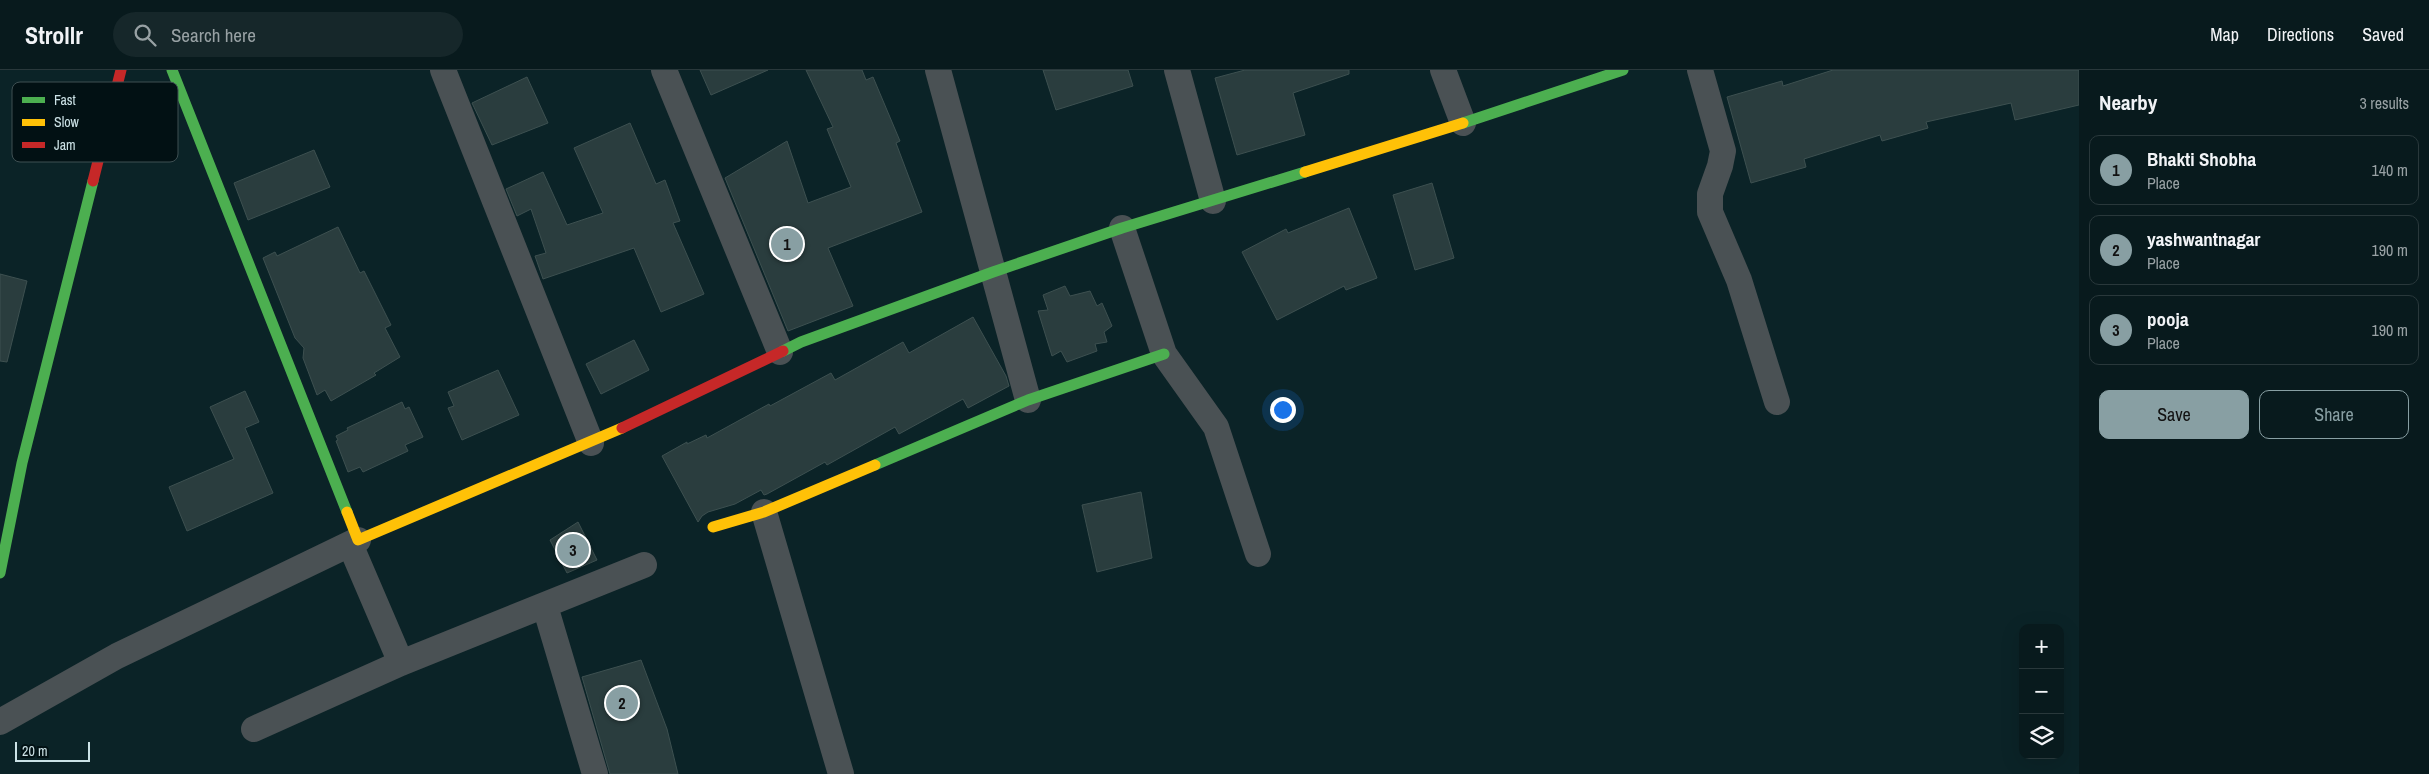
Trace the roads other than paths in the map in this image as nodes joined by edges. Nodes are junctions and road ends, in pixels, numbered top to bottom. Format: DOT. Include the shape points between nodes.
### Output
graph roads {
  1 [pos="172,70"];
  2 [pos="443,70"];
  3 [pos="664,70"];
  4 [pos="938,70"];
  5 [pos="1177,70"];
  6 [pos="1443,70"];
  7 [pos="1622,70"];
  8 [pos="1700,70"];
  9 [pos="177,82"];
  10 [pos="178,86"];
  11 [pos="1463,123"];
  12 [pos="98,162"];
  13 [pos="1213,201"];
  14 [pos="1122,228"];
  15 [pos="993,272"];
  16 [pos="780,352"];
  17 [pos="1164,354"];
  18 [pos="1028,400"];
  19 [pos="1777,402"];
  20 [pos="591,442"];
  21 [pos="764,512"];
  22 [pos="713,526"];
  23 [pos="354,542"];
  24 [pos="1258,554"];
  25 [pos="644,565"];
  26 [pos="0,573"];
  27 [pos="545,606"];
  28 [pos="401,663"];
  29 [pos="0,722"];
  30 [pos="254,729"];
  31 [pos="595,774"];
  32 [pos="841,774"];
  1 -- 9 [label="street"];
  2 -- 20 [label="street"];
  3 -- 16 [label="street"];
  4 -- 15 [label="street"];
  5 -- 13 [label="street"];
  6 -- 11 [label="street"];
  7 -- 11 [label="street"];
  8 -- 19 [label="street" via="1723,151 1710,194 1710,212 1739,280"];
  10 -- 23 [label="street"];
  11 -- 13 [label="street"];
  12 -- 26 [label="street" via="22,463"];
  13 -- 14 [label="street"];
  14 -- 15 [label="street"];
  14 -- 17 [label="street"];
  15 -- 16 [label="street"];
  15 -- 18 [label="street"];
  16 -- 20 [label="street"];
  17 -- 18 [label="street"];
  17 -- 24 [label="street" via="1216,427"];
  18 -- 21 [label="street"];
  20 -- 23 [label="street"];
  21 -- 22 [label="street"];
  21 -- 32 [label="street"];
  23 -- 28 [label="street"];
  23 -- 29 [label="street" via="117,656"];
  25 -- 27 [label="street"];
  27 -- 28 [label="street"];
  27 -- 31 [label="street"];
  28 -- 30 [label="street"];
}
